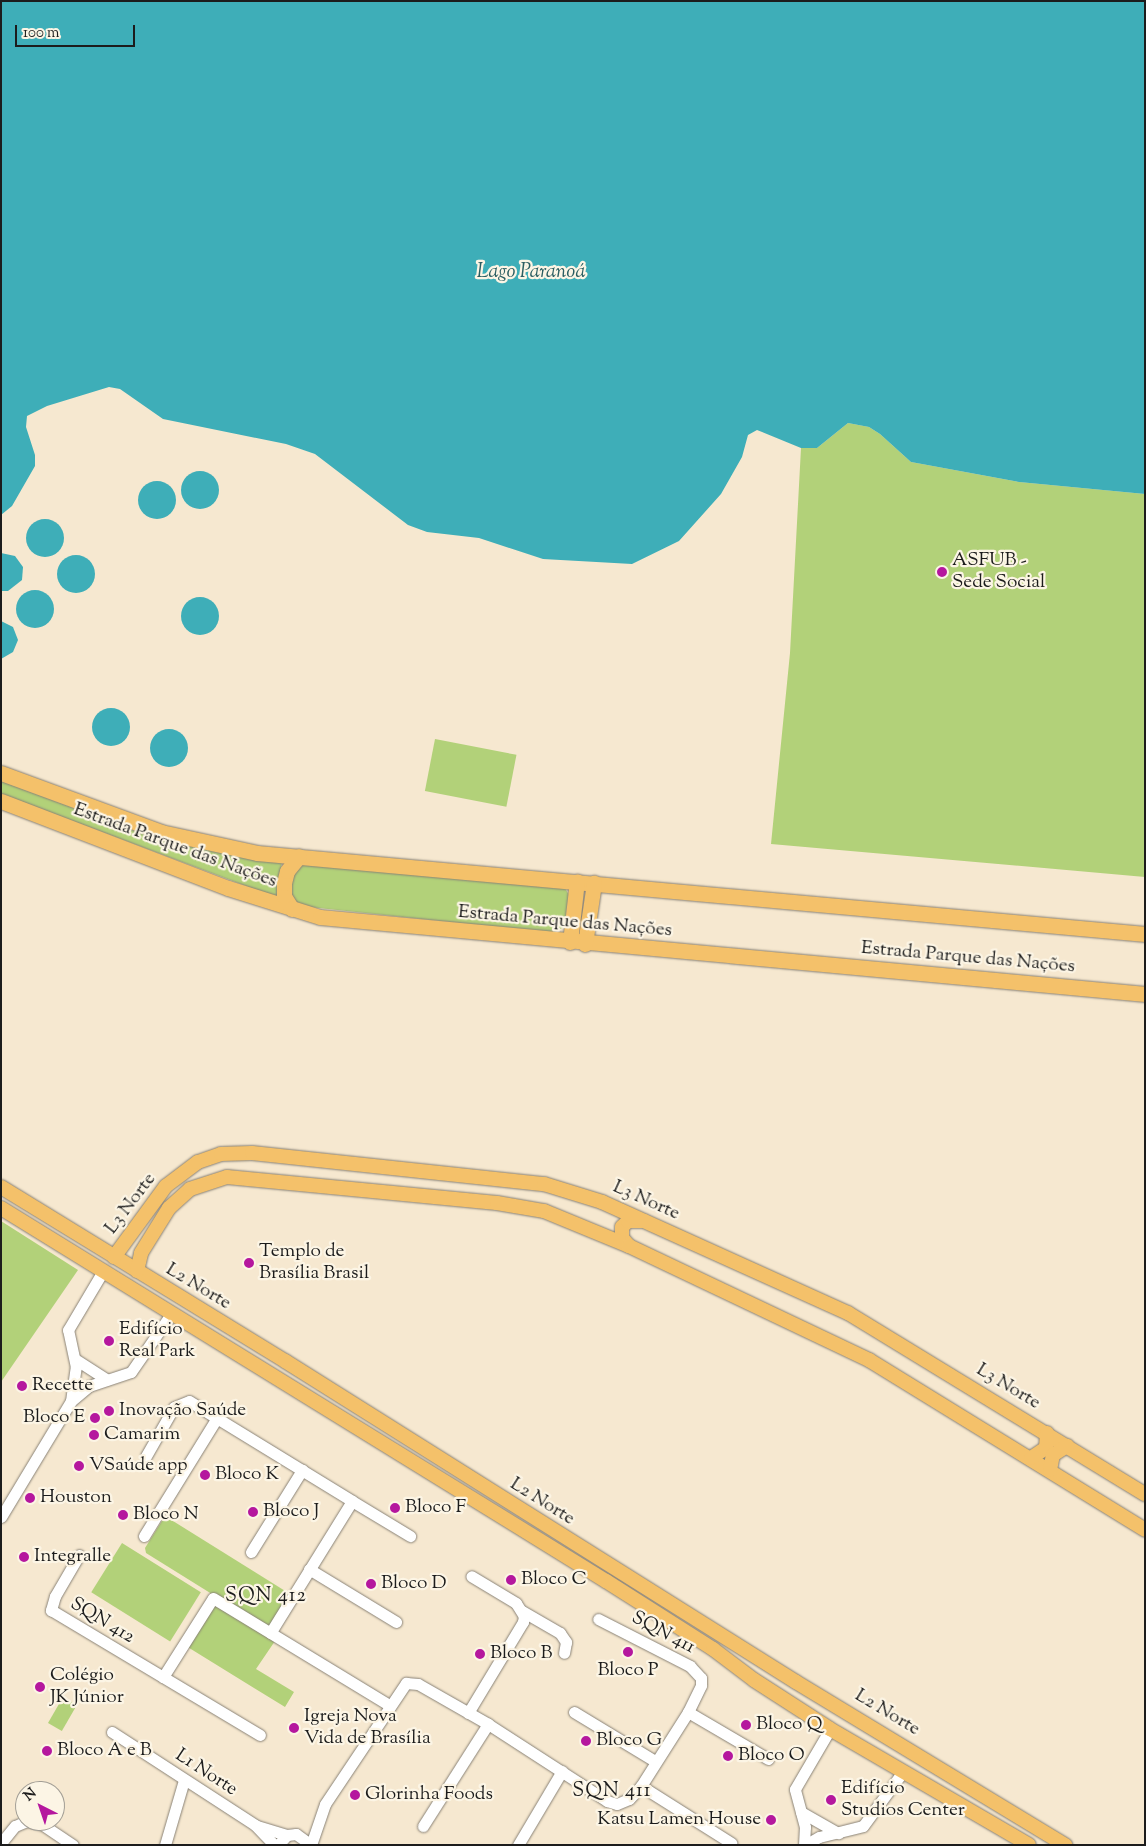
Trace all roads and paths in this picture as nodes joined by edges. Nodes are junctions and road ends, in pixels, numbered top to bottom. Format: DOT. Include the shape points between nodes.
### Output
graph roads {
  1 [pos="1,773"];
  2 [pos="1,801"];
  3 [pos="299,856"];
  4 [pos="577,881"];
  5 [pos="594,882"];
  6 [pos="292,909"];
  7 [pos="1145,934"];
  8 [pos="570,942"];
  9 [pos="586,944"];
  10 [pos="1145,994"];
  11 [pos="1,1187"];
  12 [pos="1,1208"];
  13 [pos="645,1221"];
  14 [pos="629,1246"];
  15 [pos="114,1257"];
  16 [pos="103,1271"];
  17 [pos="137,1271"];
  18 [pos="171,1314"];
  19 [pos="229,1328"];
  20 [pos="219,1343"];
  21 [pos="75,1359"];
  22 [pos="107,1380"];
  23 [pos="70,1401"];
  24 [pos="217,1418"];
  25 [pos="1047,1432"];
  26 [pos="1067,1446"];
  27 [pos="146,1456"];
  28 [pos="1031,1458"];
  29 [pos="302,1470"];
  30 [pos="1050,1470"];
  31 [pos="1145,1494"];
  32 [pos="352,1500"];
  33 [pos="1,1517"];
  34 [pos="552,1530"];
  35 [pos="1145,1530"];
  36 [pos="144,1536"];
  37 [pos="410,1536"];
  38 [pos="540,1540"];
  39 [pos="251,1552"];
  40 [pos="79,1555"];
  41 [pos="309,1568"];
  42 [pos="471,1576"];
  43 [pos="522,1611"];
  44 [pos="598,1620"];
  45 [pos="396,1622"];
  46 [pos="270,1633"];
  47 [pos="564,1653"];
  48 [pos="163,1677"];
  49 [pos="796,1682"];
  50 [pos="782,1699"];
  51 [pos="389,1705"];
  52 [pos="574,1712"];
  53 [pos="688,1712"];
  54 [pos="468,1713"];
  55 [pos="488,1724"];
  56 [pos="830,1730"];
  57 [pos="112,1732"];
  58 [pos="260,1735"];
  59 [pos="768,1759"];
  60 [pos="656,1761"];
  61 [pos="562,1771"];
  62 [pos="902,1773"];
  63 [pos="184,1780"];
  64 [pos="962,1780"];
  65 [pos="641,1786"];
  66 [pos="949,1800"];
  67 [pos="801,1812"];
  68 [pos="320,1816"];
  69 [pos="256,1825"];
  70 [pos="423,1826"];
  71 [pos="838,1833"];
  72 [pos="287,1835"];
  73 [pos="300,1835"];
  74 [pos="1,1843"];
  75 [pos="731,1843"];
  76 [pos="73,1845"];
  77 [pos="165,1845"];
  78 [pos="276,1845"];
  79 [pos="311,1845"];
  80 [pos="518,1845"];
  81 [pos="805,1845"];
  82 [pos="1029,1845"];
  83 [pos="1065,1845"];
  1 -- 3 [label="highway, Estrada Parque das Nações" via="160,832 220,846"];
  2 -- 6 [label="highway, Estrada Parque das Nações" via="128,852"];
  3 -- 4 [label="highway, Estrada Parque das Nações"];
  3 -- 6 [label="highway" via="287,871 284,883 284,896"];
  4 -- 5 [label="highway, Estrada Parque das Nações"];
  4 -- 8 [label="highway"];
  5 -- 7 [label="highway, Estrada Parque das Nações"];
  5 -- 9 [label="highway"];
  6 -- 8 [label="highway, Estrada Parque das Nações" via="345,921"];
  8 -- 9 [label="highway, Estrada Parque das Nações"];
  9 -- 10 [label="highway, Estrada Parque das Nações"];
  11 -- 15 [label="main road, L2 Norte"];
  12 -- 16 [label="main road, L2 Norte"];
  13 -- 14 [label="main road" via="628,1221 622,1227 622,1238"];
  13 -- 15 [label="main road, L3 Norte" via="576,1192 544,1184 262,1154 221,1154 198,1162 166,1186"];
  13 -- 25 [label="main road, L3 Norte" via="861,1320"];
  14 -- 17 [label="main road, L3 Norte" via="565,1218 519,1206 227,1177 190,1189 169,1208 141,1253"];
  14 -- 28 [label="main road, L3 Norte" via="869,1360"];
  15 -- 17 [label="main road, L2 Norte"];
  16 -- 18 [label="main road, L2 Norte"];
  16 -- 21 [label="street" via="70,1325 68,1336"];
  17 -- 19 [label="main road, L2 Norte"];
  18 -- 20 [label="main road, L2 Norte"];
  18 -- 22 [label="street" via="131,1372"];
  19 -- 20 [label="main road"];
  19 -- 34 [label="main road, L2 Norte"];
  20 -- 38 [label="main road, L2 Norte"];
  21 -- 22 [label="street"];
  21 -- 23 [label="street"];
  22 -- 23 [label="street" via="89,1386"];
  23 -- 33 [label="street"];
  24 -- 27 [label="street" via="189,1401 178,1403"];
  24 -- 29 [label="street"];
  24 -- 36 [label="street"];
  25 -- 26 [label="main road, L3 Norte"];
  25 -- 28 [label="main road" via="1046,1448"];
  26 -- 30 [label="main road" via="1053,1455"];
  26 -- 31 [label="main road, L3 Norte"];
  28 -- 30 [label="main road, L3 Norte"];
  29 -- 32 [label="street"];
  29 -- 39 [label="street"];
  30 -- 35 [label="main road, L3 Norte"];
  32 -- 37 [label="street"];
  32 -- 41 [label="street"];
  34 -- 38 [label="main road" via="552,1534"];
  34 -- 49 [label="main road, L2 Norte"];
  38 -- 50 [label="main road, L2 Norte" via="713,1648"];
  40 -- 48 [label="street, SQN 412" via="55,1596 51,1610"];
  41 -- 45 [label="street"];
  41 -- 46 [label="street"];
  42 -- 43 [label="street"];
  43 -- 47 [label="street" via="560,1633 566,1642"];
  43 -- 54 [label="street" via="523,1622"];
  44 -- 53 [label="street, SQN 411" via="698,1672 701,1685"];
  46 -- 48 [label="street" via="213,1598"];
  46 -- 51 [label="street"];
  48 -- 58 [label="street, SQN 412"];
  49 -- 50 [label="main road"];
  49 -- 64 [label="main road, L2 Norte"];
  50 -- 56 [label="main road, L2 Norte"];
  51 -- 54 [label="street, SQN 411" via="400,1688 412,1683"];
  51 -- 68 [label="street"];
  52 -- 60 [label="street"];
  53 -- 59 [label="street"];
  53 -- 60 [label="street, SQN 411"];
  54 -- 55 [label="street, SQN 411"];
  55 -- 61 [label="street, SQN 411"];
  55 -- 70 [label="street"];
  56 -- 62 [label="main road, L2 Norte"];
  56 -- 67 [label="street" via="795,1789"];
  57 -- 63 [label="street, L1 Norte"];
  60 -- 65 [label="street, SQN 411"];
  61 -- 65 [label="street, SQN 411" via="617,1804 629,1799"];
  61 -- 80 [label="street"];
  62 -- 66 [label="main road, L2 Norte"];
  62 -- 71 [label="street" via="868,1822 857,1829"];
  63 -- 69 [label="street, L1 Norte"];
  63 -- 77 [label="street"];
  64 -- 66 [label="main road"];
  64 -- 83 [label="main road, L2 Norte"];
  65 -- 75 [label="street"];
  66 -- 82 [label="main road, L2 Norte"];
  67 -- 71 [label="street"];
  67 -- 81 [label="street"];
  68 -- 73 [label="street"];
  68 -- 79 [label="street"];
  69 -- 72 [label="street, L1 Norte"];
  69 -- 78 [label="street, L1 Norte"];
  71 -- 81 [label="street"];
  72 -- 73 [label="street, L1 Norte"];
  72 -- 78 [label="street"];
  73 -- 79 [label="street"];
  74 -- 76 [label="street" via="15,1826 27,1822 42,1825"];
}
